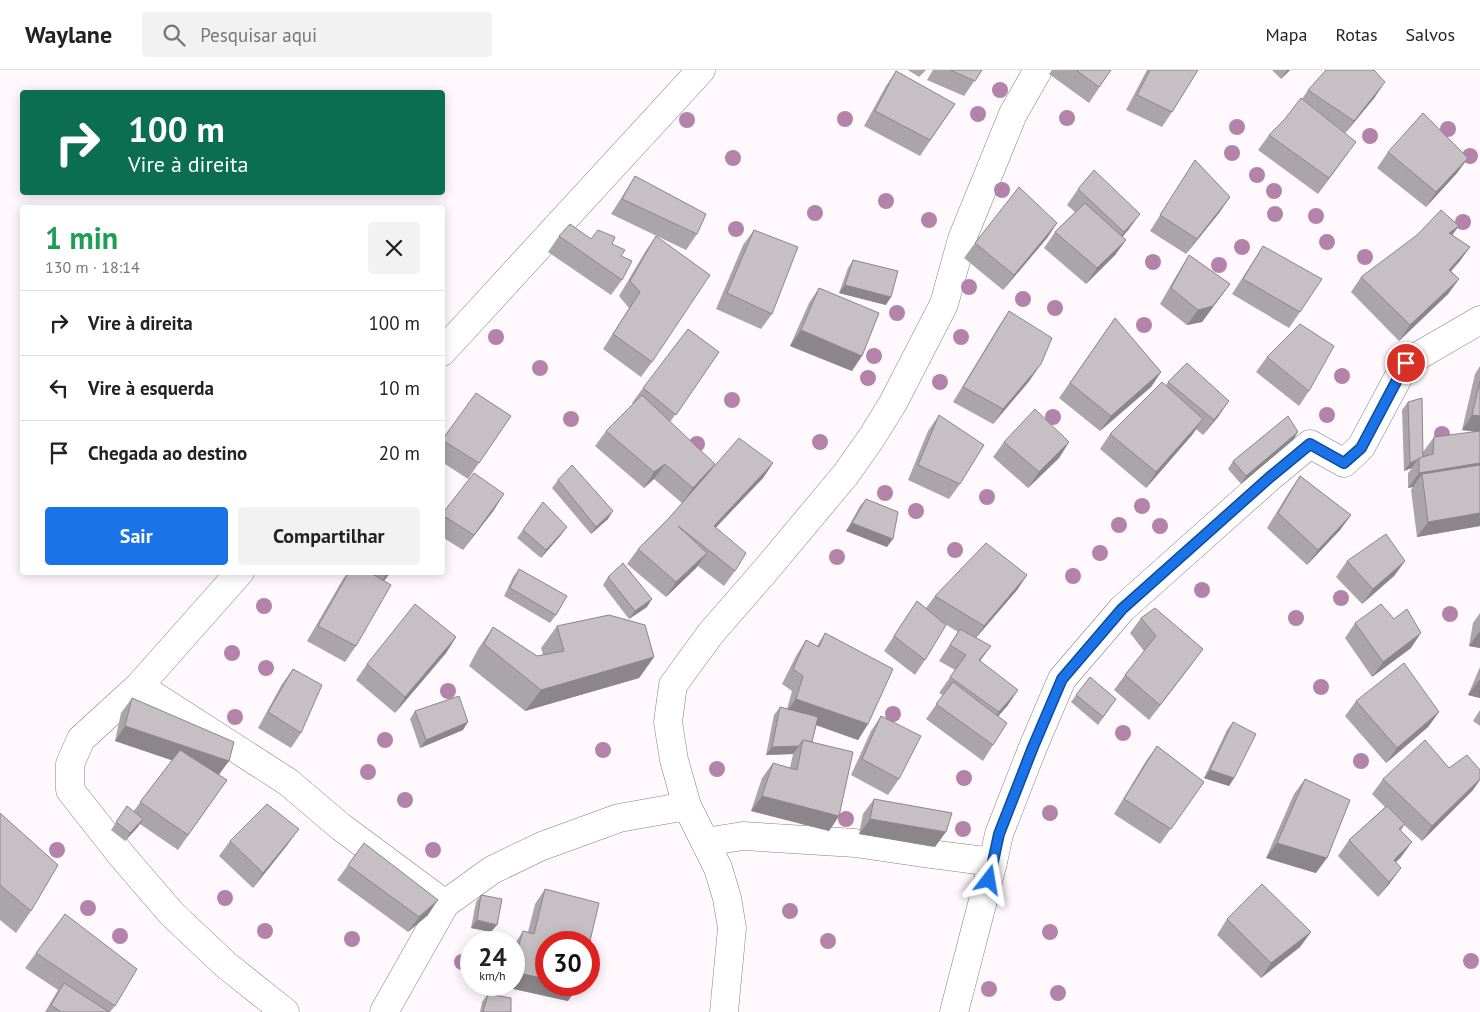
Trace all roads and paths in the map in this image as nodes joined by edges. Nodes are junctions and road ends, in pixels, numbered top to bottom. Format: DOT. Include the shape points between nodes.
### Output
graph roads {
  1 [pos="701,70"];
  2 [pos="1038,70"];
  3 [pos="1480,320"];
  4 [pos="445,349"];
  5 [pos="237,575"];
  6 [pos="140,686"];
  7 [pos="687,806"];
  8 [pos="704,842"];
  9 [pos="994,862"];
  10 [pos="446,904"];
  11 [pos="285,1012"];
  12 [pos="384,1012"];
  13 [pos="724,1012"];
  14 [pos="954,1012"];
  1 -- 4 [label="street"];
  2 -- 7 [label="street" via="1013,114 962,239 944,304 893,403 846,474 711,633 673,685 668,722 674,760"];
  3 -- 9 [label="street" via="1406,363 1361,448 1344,463 1310,444 1122,609 1062,679 999,834"];
  5 -- 6 [label="street"];
  6 -- 10 [label="street" via="288,782 341,827"];
  6 -- 11 [label="street" via="81,739 70,764 70,790 172,914 226,965"];
  7 -- 8 [label="street"];
  7 -- 10 [label="street" via="619,818 542,846 492,870"];
  8 -- 9 [label="street" via="742,836 855,843"];
  8 -- 13 [label="street" via="718,868 732,928"];
  9 -- 14 [label="street"];
  10 -- 12 [label="street"];
}
